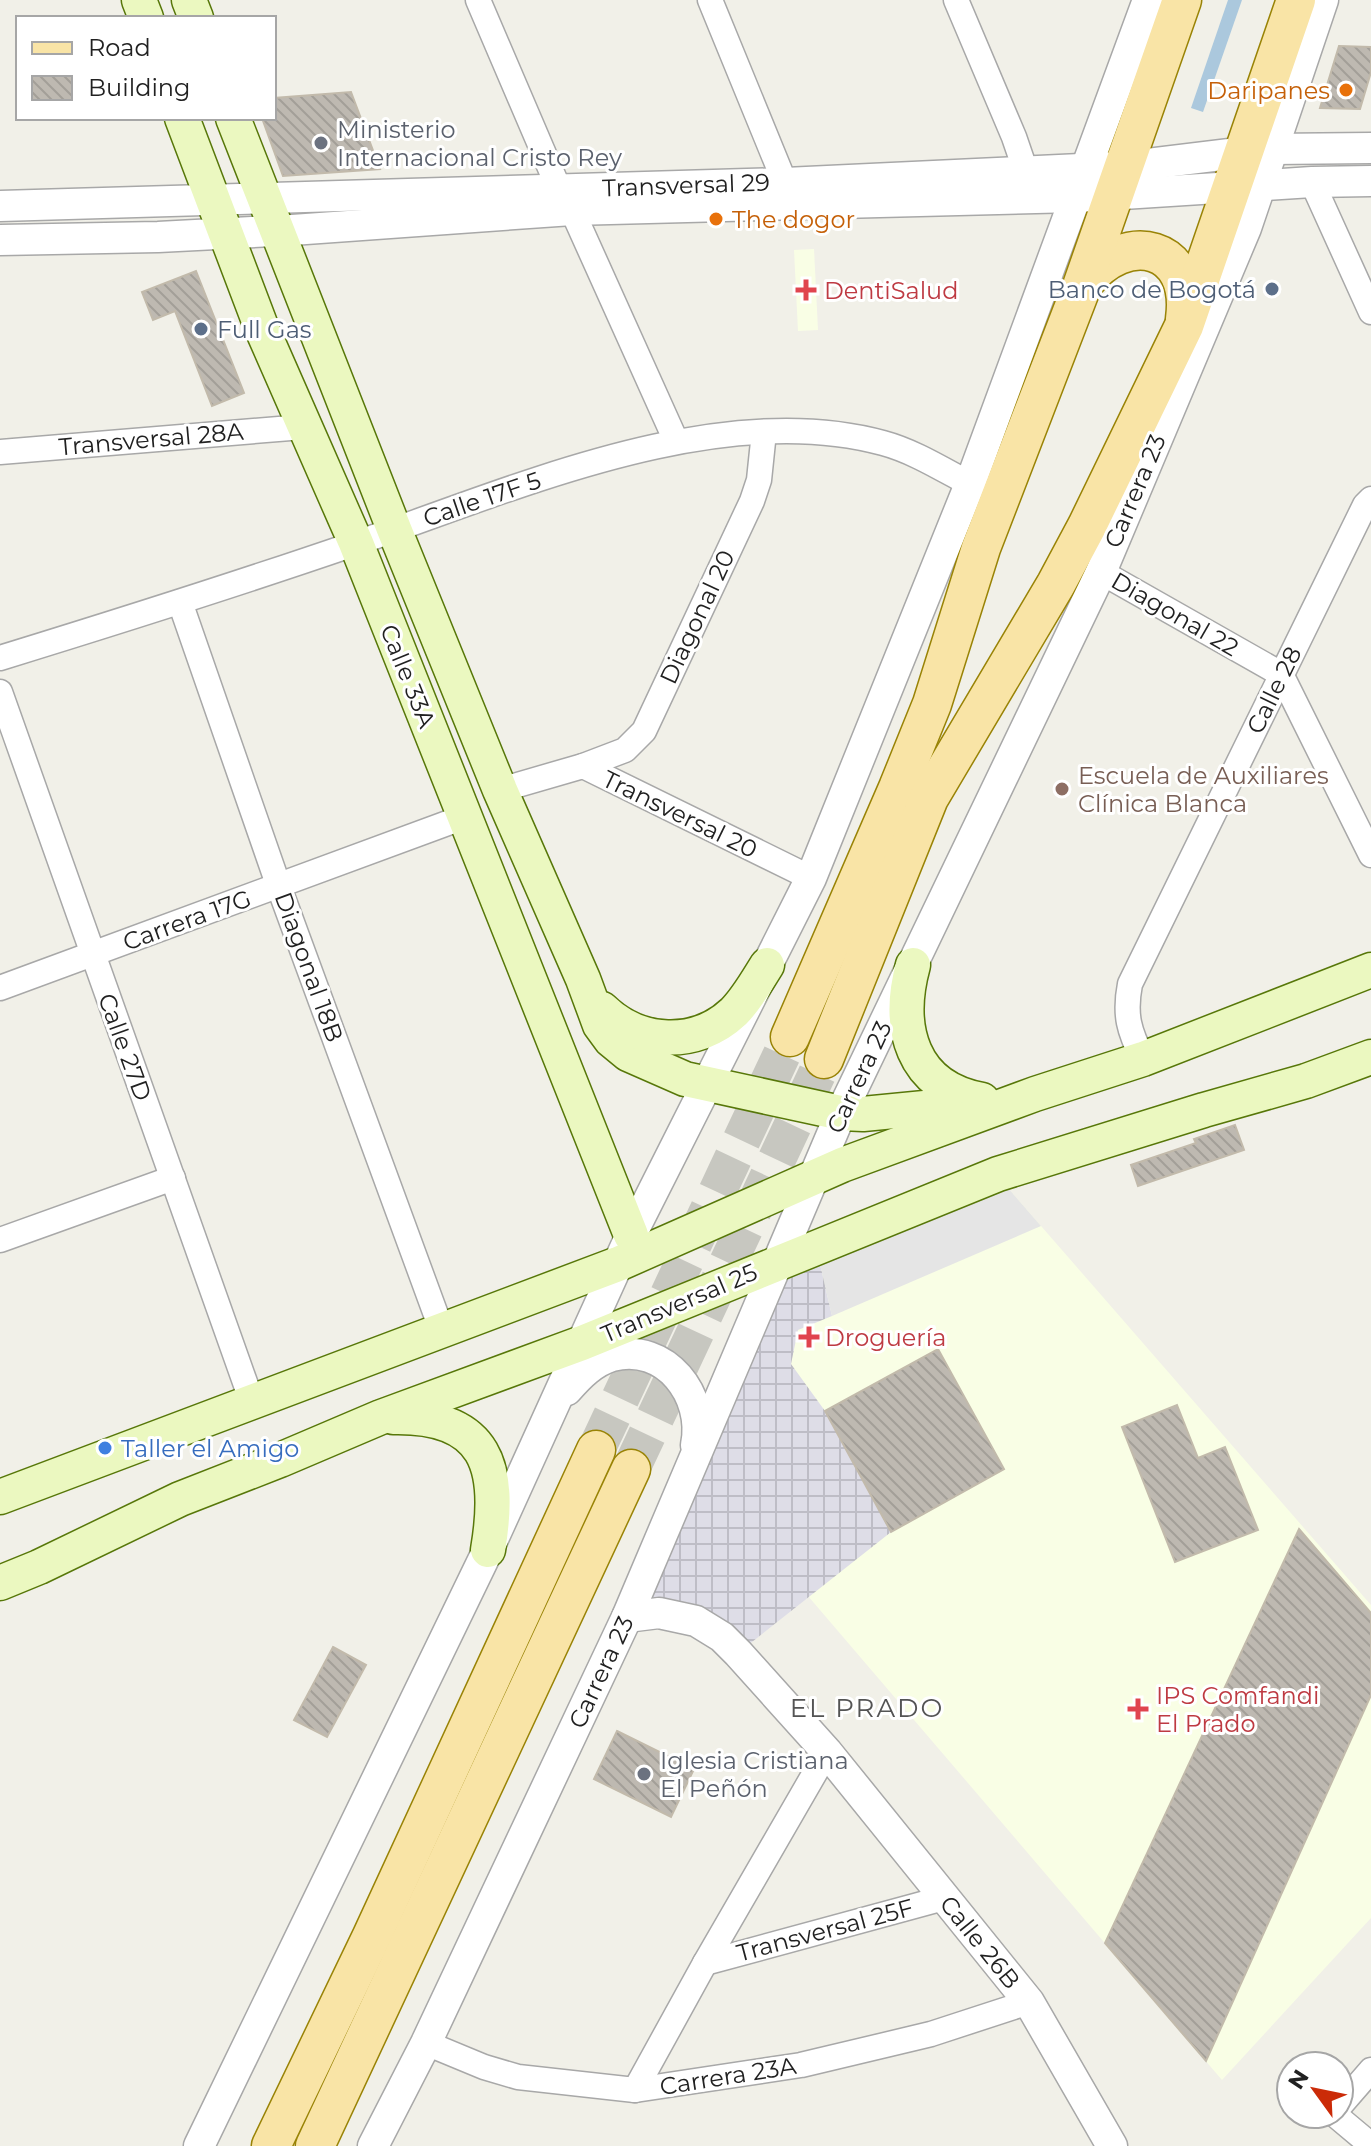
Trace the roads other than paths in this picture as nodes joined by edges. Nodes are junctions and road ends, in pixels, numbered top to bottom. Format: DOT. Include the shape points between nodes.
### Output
graph roads {
  1 [pos="478,0"];
  2 [pos="710,0"];
  3 [pos="956,0"];
  4 [pos="1148,0"];
  5 [pos="1182,0"];
  6 [pos="1296,0"];
  7 [pos="1323,0"];
  8 [pos="183,120"];
  9 [pos="234,120"];
  10 [pos="1371,148"];
  11 [pos="1252,169"];
  12 [pos="1026,172"];
  13 [pos="1371,181"];
  14 [pos="1100,182"];
  15 [pos="1312,182"];
  16 [pos="785,183"];
  17 [pos="262,198"];
  18 [pos="212,200"];
  19 [pos="566,200"];
  20 [pos="0,206"];
  21 [pos="276,230"];
  22 [pos="224,232"];
  23 [pos="0,240"];
  24 [pos="1082,286"];
  25 [pos="1371,312"];
  26 [pos="1184,326"];
  27 [pos="303,427"];
  28 [pos="764,432"];
  29 [pos="676,441"];
  30 [pos="0,452"];
  31 [pos="970,484"];
  32 [pos="1371,499"];
  33 [pos="394,529"];
  34 [pos="356,543"];
  35 [pos="1101,572"];
  36 [pos="180,602"];
  37 [pos="0,658"];
  38 [pos="1281,674"];
  39 [pos="0,692"];
  40 [pos="583,766"];
  41 [pos="500,790"];
  42 [pos="464,817"];
  43 [pos="1371,855"];
  44 [pos="811,878"];
  45 [pos="279,887"];
  46 [pos="92,954"];
  47 [pos="767,965"];
  48 [pos="913,965"];
  49 [pos="1371,970"];
  50 [pos="583,979"];
  51 [pos="0,988"];
  52 [pos="790,1037"];
  53 [pos="1371,1057"];
  54 [pos="824,1059"];
  55 [pos="1143,1059"];
  56 [pos="706,1085"];
  57 [pos="1035,1094"];
  58 [pos="990,1102"];
  59 [pos="841,1113"];
  60 [pos="815,1175"];
  61 [pos="173,1178"];
  62 [pos="0,1240"];
  63 [pos="624,1250"];
  64 [pos="779,1262"];
  65 [pos="442,1331"];
  66 [pos="582,1343"];
  67 [pos="252,1402"];
  68 [pos="381,1417"];
  69 [pos="548,1420"];
  70 [pos="596,1450"];
  71 [pos="631,1469"];
  72 [pos="687,1478"];
  73 [pos="0,1497"];
  74 [pos="488,1550"];
  75 [pos="0,1583"];
  76 [pos="627,1617"];
  77 [pos="827,1752"];
  78 [pos="944,1898"];
  79 [pos="388,1944"];
  80 [pos="705,1963"];
  81 [pos="1029,2002"];
  82 [pos="426,2043"];
  83 [pos="1371,2070"];
  84 [pos="1355,2088"];
  85 [pos="635,2090"];
  86 [pos="1353,2130"];
  87 [pos="1371,2145"];
  88 [pos="199,2146"];
  89 [pos="271,2146"];
  90 [pos="315,2146"];
  91 [pos="373,2146"];
  92 [pos="1112,2146"];
  1 -- 19 [label="street"];
  2 -- 16 [label="street"];
  3 -- 12 [label="street"];
  4 -- 14 [label="street"];
  5 -- 14 [label="main road"];
  6 -- 11 [label="main road" via="1263,103"];
  7 -- 11 [label="street, Carrera 23"];
  8 -- 18 [label="main road, Calle 33A"];
  9 -- 17 [label="main road, Calle 33A"];
  10 -- 11 [label="street, Transversal 29"];
  11 -- 14 [label="street, Transversal 29"];
  11 -- 15 [label="street, Transversal 29"];
  11 -- 26 [label="main road, Carrera 23"];
  11 -- 35 [label="street, Carrera 23" via="1246,228"];
  12 -- 14 [label="street, Transversal 29"];
  12 -- 16 [label="street, Transversal 29"];
  13 -- 15 [label="street, Transversal 29"];
  14 -- 19 [label="street, Transversal 29"];
  14 -- 24 [label="main road"];
  14 -- 31 [label="street"];
  15 -- 25 [label="street"];
  16 -- 19 [label="street, Transversal 29"];
  17 -- 18 [label="street, Transversal 29"];
  17 -- 19 [label="street, Transversal 29"];
  17 -- 21 [label="main road, Calle 33A"];
  18 -- 20 [label="street, Transversal 29"];
  18 -- 22 [label="main road, Calle 33A"];
  19 -- 21 [label="street, Transversal 29"];
  19 -- 29 [label="street"];
  21 -- 22 [label="street, Transversal 29"];
  21 -- 33 [label="main road, Calle 33A"];
  22 -- 23 [label="street, Transversal 29"];
  22 -- 27 [label="main road, Calle 33A"];
  24 -- 26 [label="main road" via="1112,256 1138,250 1155,254 1183,280"];
  24 -- 52 [label="main road" via="981,548 932,704"];
  26 -- 54 [label="main road, Carrera 23" via="1081,538 929,798"];
  27 -- 30 [label="street, Transversal 28A"];
  27 -- 34 [label="main road, Calle 33A"];
  28 -- 29 [label="street, Calle 17F 5"];
  28 -- 31 [label="street, Calle 17F 5" via="833,434 884,443"];
  28 -- 40 [label="street, Diagonal 20" via="752,501 644,731 625,750"];
  29 -- 33 [label="street, Calle 17F 5"];
  31 -- 44 [label="street"];
  32 -- 38 [label="street, Calle 28"];
  33 -- 34 [label="street, Calle 17F 5"];
  33 -- 41 [label="main road, Calle 33A"];
  34 -- 36 [label="street, Calle 17F 5"];
  34 -- 42 [label="main road, Calle 33A"];
  35 -- 38 [label="street, Diagonal 22"];
  35 -- 48 [label="street, Carrera 23"];
  36 -- 37 [label="street, Calle 17F 5"];
  36 -- 45 [label="street, Diagonal 18B"];
  38 -- 43 [label="street"];
  38 -- 55 [label="street, Calle 28" via="1130,984 1125,1008"];
  39 -- 46 [label="street, Calle 27D"];
  40 -- 41 [label="street, Transversal 20"];
  40 -- 44 [label="street, Transversal 20"];
  41 -- 50 [label="main road, Calle 33A"];
  42 -- 45 [label="street, Carrera 17G"];
  42 -- 63 [label="main road, Calle 33A"];
  44 -- 47 [label="street"];
  45 -- 46 [label="street, Carrera 17G"];
  45 -- 65 [label="street, Diagonal 18B"];
  46 -- 51 [label="street, Carrera 17G"];
  46 -- 61 [label="street, Calle 27D"];
  47 -- 50 [label="main road" via="726,1018 679,1038 651,1037 625,1027 597,1003"];
  47 -- 56 [label="street"];
  48 -- 58 [label="main road" via="906,1012 922,1066 951,1091"];
  48 -- 59 [label="street, Carrera 23"];
  49 -- 55 [label="main road"];
  50 -- 56 [label="main road, Calle 33A" via="596,1017 619,1047 663,1071"];
  53 -- 64 [label="main road, Transversal 25" via="998,1174"];
  55 -- 57 [label="main road"];
  56 -- 59 [label="main road"];
  56 -- 63 [label="street"];
  57 -- 58 [label="main road"];
  57 -- 60 [label="main road"];
  58 -- 59 [label="main road"];
  59 -- 60 [label="street, Carrera 23"];
  60 -- 63 [label="main road"];
  60 -- 64 [label="street, Carrera 23"];
  61 -- 62 [label="street"];
  61 -- 67 [label="street, Calle 27D"];
  63 -- 65 [label="main road"];
  63 -- 66 [label="street"];
  64 -- 66 [label="main road, Transversal 25"];
  64 -- 72 [label="street, Carrera 23"];
  65 -- 67 [label="main road"];
  66 -- 68 [label="main road, Transversal 25"];
  66 -- 69 [label="street"];
  67 -- 73 [label="main road"];
  68 -- 74 [label="main road" via="434,1420 452,1426 476,1445 487,1461 493,1487"];
  68 -- 75 [label="main road, Transversal 25" via="180,1499"];
  69 -- 72 [label="street" via="570,1386 594,1364 621,1354 657,1361 687,1387 697,1409 698,1439"];
  69 -- 74 [label="street"];
  70 -- 79 [label="main road"];
  71 -- 79 [label="main road"];
  72 -- 76 [label="street, Carrera 23"];
  74 -- 88 [label="street"];
  76 -- 77 [label="street, Calle 26B" via="680,1616 715,1632"];
  76 -- 82 [label="street, Carrera 23"];
  77 -- 78 [label="street, Calle 26B"];
  77 -- 80 [label="street"];
  78 -- 80 [label="street, Transversal 25F"];
  78 -- 81 [label="street, Calle 26B"];
  79 -- 89 [label="main road"];
  79 -- 90 [label="main road"];
  80 -- 85 [label="street"];
  81 -- 85 [label="street, Carrera 23A" via="931,2034 801,2065"];
  81 -- 92 [label="street, Calle 26B"];
  82 -- 85 [label="street, Carrera 23A" via="518,2077"];
  82 -- 91 [label="street, Carrera 23"];
  83 -- 84 [label="street"];
  86 -- 87 [label="street"];
}
